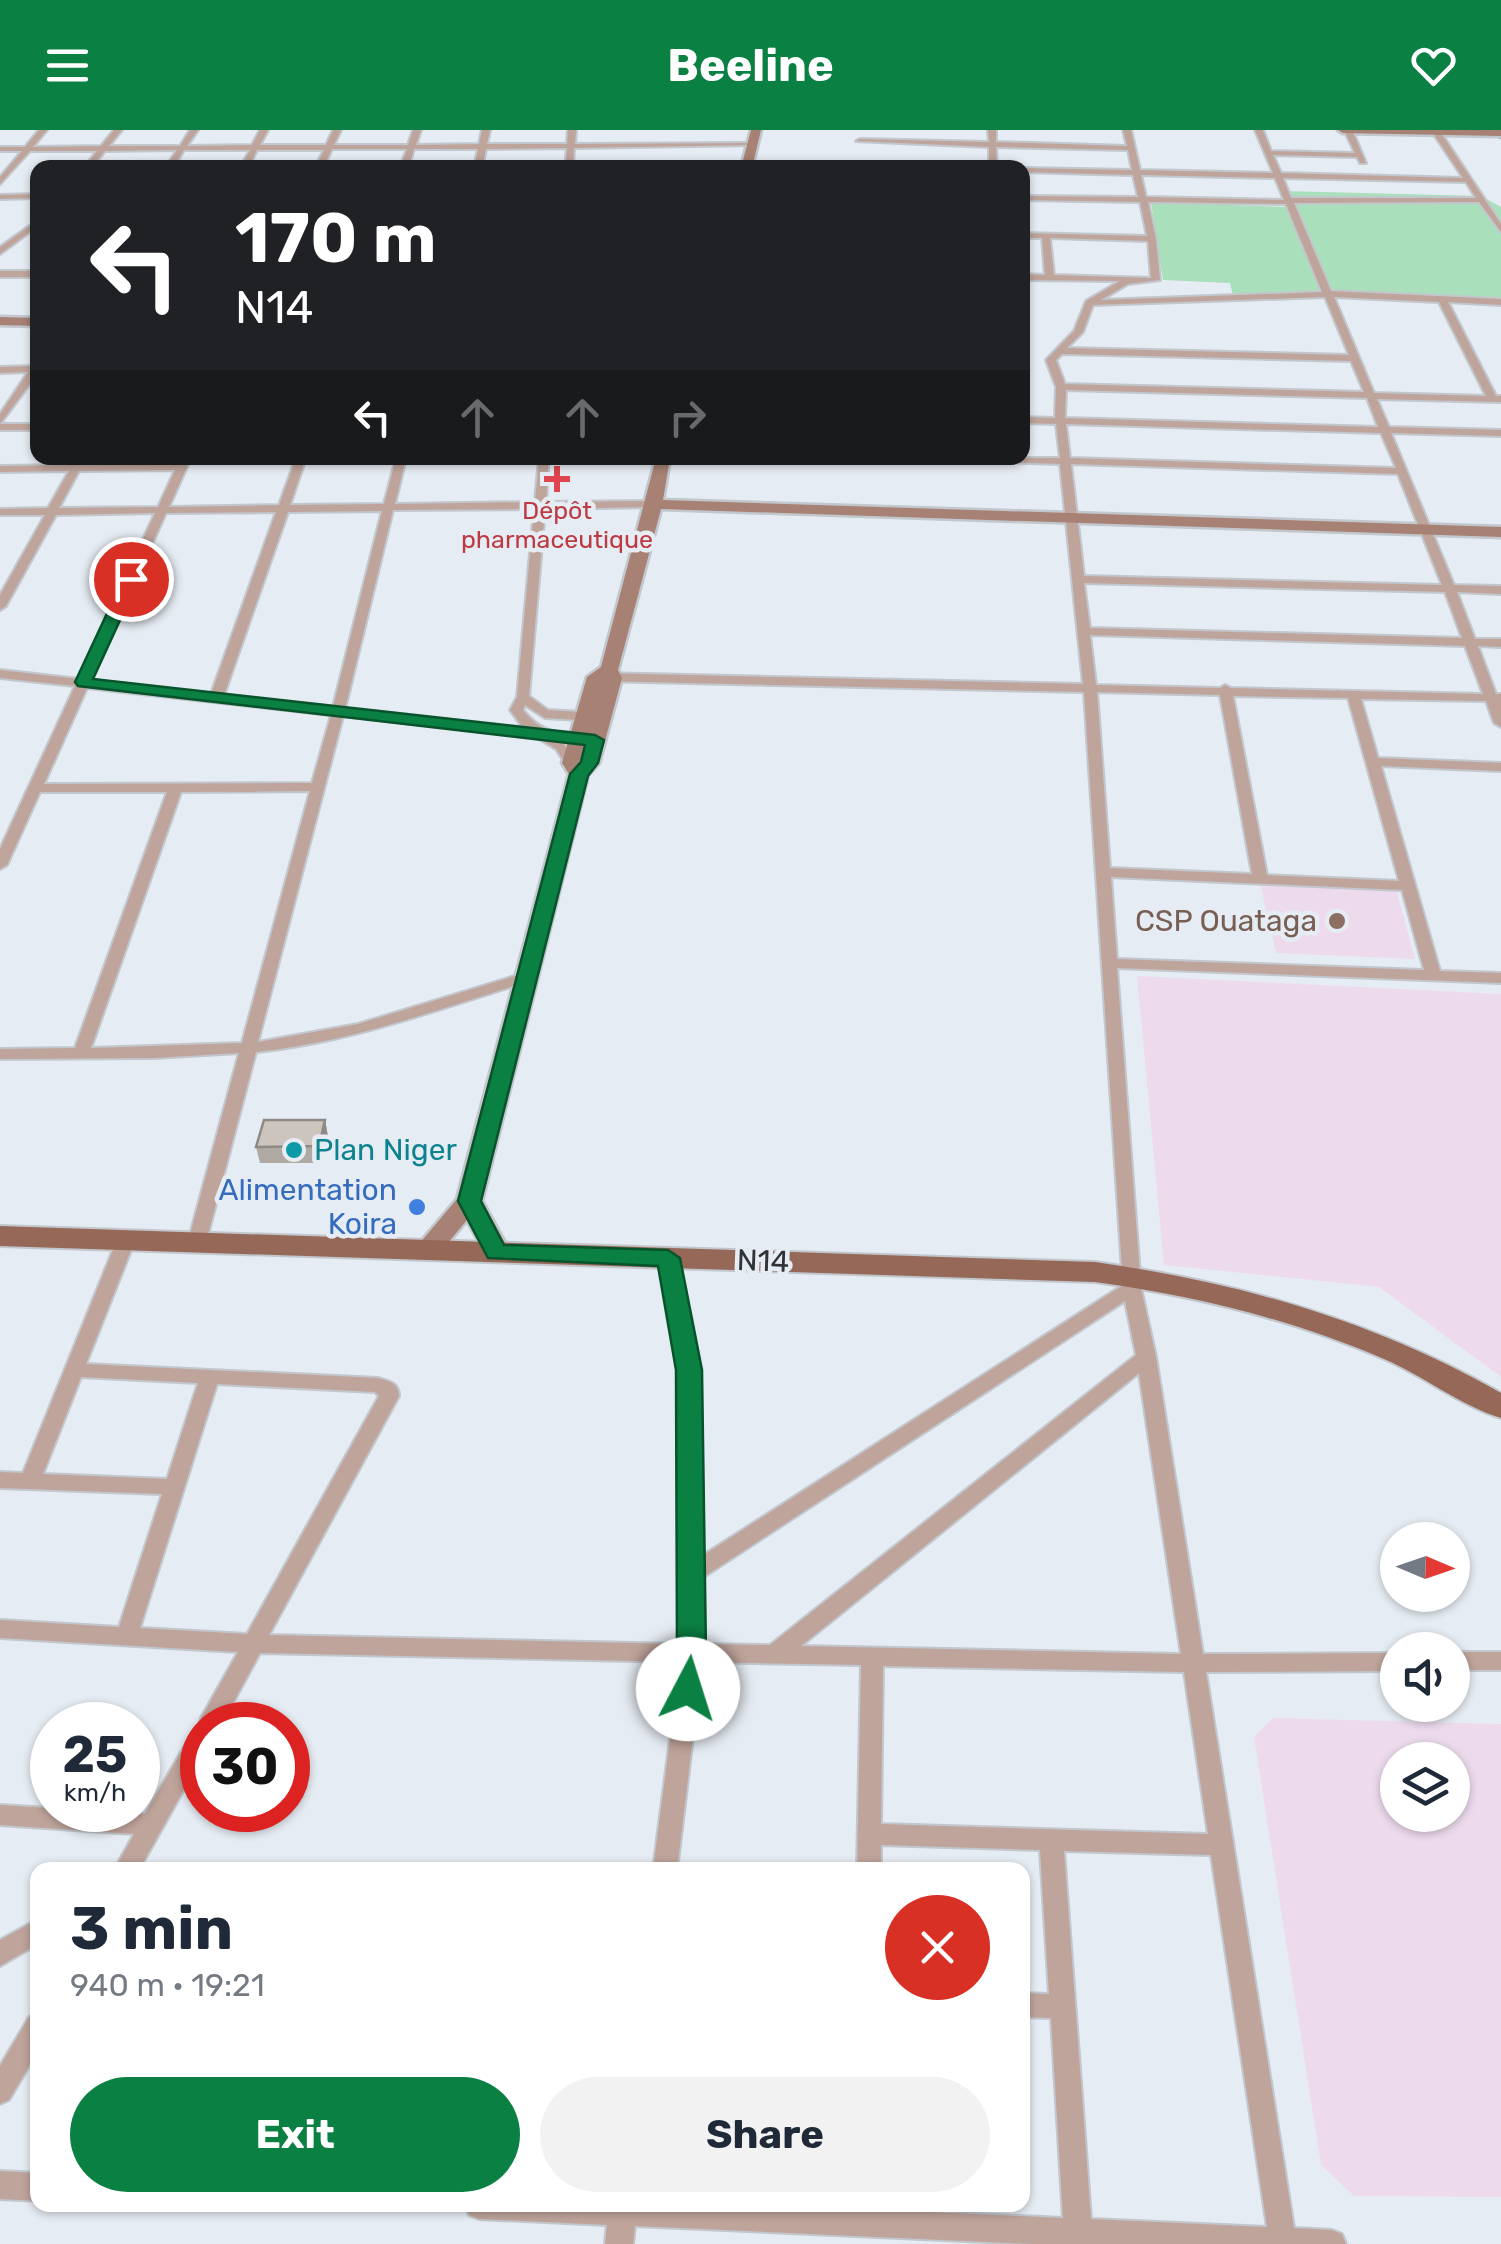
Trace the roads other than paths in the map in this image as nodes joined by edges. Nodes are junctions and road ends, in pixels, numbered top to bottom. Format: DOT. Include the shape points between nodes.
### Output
graph roads {
  1 [pos="43,130"];
  2 [pos="118,130"];
  3 [pos="194,130"];
  4 [pos="264,130"];
  5 [pos="336,130"];
  6 [pos="417,130"];
  7 [pos="486,130"];
  8 [pos="572,130"];
  9 [pos="634,130"];
  10 [pos="756,130"];
  11 [pos="862,130"];
  12 [pos="992,130"];
  13 [pos="1127,130"];
  14 [pos="1259,130"];
  15 [pos="1346,130"];
  16 [pos="1435,131"];
  17 [pos="1475,132"];
  18 [pos="1497,133"];
  19 [pos="860,141"];
  20 [pos="993,144"];
  21 [pos="751,145"];
  22 [pos="482,146"];
  23 [pos="571,146"];
  24 [pos="633,146"];
  25 [pos="411,147"];
  26 [pos="182,148"];
  27 [pos="254,148"];
  28 [pos="329,148"];
  29 [pos="1132,148"];
  30 [pos="27,149"];
  31 [pos="103,149"];
  32 [pos="0,150"];
  33 [pos="1269,153"];
  34 [pos="1360,155"];
  35 [pos="94,160"];
  36 [pos="174,160"];
  37 [pos="248,160"];
  38 [pos="323,160"];
  39 [pos="407,160"];
  40 [pos="479,160"];
  41 [pos="570,160"];
  42 [pos="632,160"];
  43 [pos="747,160"];
  44 [pos="857,160"];
  45 [pos="993,160"];
  46 [pos="1030,170"];
  47 [pos="1134,172"];
  48 [pos="1276,175"];
  49 [pos="1371,178"];
  50 [pos="1467,180"];
  51 [pos="0,182"];
  52 [pos="0,196"];
  53 [pos="30,196"];
  54 [pos="1030,198"];
  55 [pos="1144,200"];
  56 [pos="1479,200"];
  57 [pos="1290,201"];
  58 [pos="30,228"];
  59 [pos="1501,230"];
  60 [pos="1030,235"];
  61 [pos="1046,236"];
  62 [pos="1152,239"];
  63 [pos="1,249"];
  64 [pos="0,274"];
  65 [pos="30,274"];
  66 [pos="1030,277"];
  67 [pos="1050,278"];
  68 [pos="1156,280"];
  69 [pos="1330,294"];
  70 [pos="1442,299"];
  71 [pos="1501,302"];
  72 [pos="1089,303"];
  73 [pos="0,321"];
  74 [pos="30,322"];
  75 [pos="1059,351"];
  76 [pos="1356,358"];
  77 [pos="30,368"];
  78 [pos="0,370"];
  79 [pos="30,379"];
  80 [pos="1061,387"];
  81 [pos="1369,396"];
  82 [pos="1497,399"];
  83 [pos="1030,420"];
  84 [pos="1060,420"];
  85 [pos="0,424"];
  86 [pos="30,426"];
  87 [pos="1385,430"];
  88 [pos="1501,434"];
  89 [pos="1030,459"];
  90 [pos="1064,460"];
  91 [pos="47,465"];
  92 [pos="77,465"];
  93 [pos="183,465"];
  94 [pos="298,465"];
  95 [pos="399,465"];
  96 [pos="543,465"];
  97 [pos="661,465"];
  98 [pos="0,468"];
  99 [pos="1402,471"];
  100 [pos="654,504"];
  101 [pos="540,506"];
  102 [pos="388,508"];
  103 [pos="282,509"];
  104 [pos="163,510"];
  105 [pos="0,512"];
  106 [pos="52,512"];
  107 [pos="1069,518"];
  108 [pos="1427,530"];
  109 [pos="1501,532"];
  110 [pos="1076,579"];
  111 [pos="1449,588"];
  112 [pos="1501,590"];
  113 [pos="0,606"];
  114 [pos="1083,631"];
  115 [pos="1470,642"];
  116 [pos="1501,643"];
  117 [pos="0,674"];
  118 [pos="606,675"];
  119 [pos="84,682"];
  120 [pos="1090,687"];
  121 [pos="1225,690"];
  122 [pos="1353,693"];
  123 [pos="217,696"];
  124 [pos="1496,698"];
  125 [pos="517,711"];
  126 [pos="338,712"];
  127 [pos="592,717"];
  128 [pos="1501,723"];
  129 [pos="477,729"];
  130 [pos="542,735"];
  131 [pos="586,740"];
  132 [pos="1373,762"];
  133 [pos="1501,768"];
  134 [pos="575,769"];
  135 [pos="316,787"];
  136 [pos="35,788"];
  137 [pos="175,788"];
  138 [pos="0,865"];
  139 [pos="1103,872"];
  140 [pos="1260,879"];
  141 [pos="1408,886"];
  142 [pos="1109,963"];
  143 [pos="1433,974"];
  144 [pos="528,977"];
  145 [pos="1501,978"];
  146 [pos="246,1048"];
  147 [pos="82,1052"];
  148 [pos="0,1054"];
  149 [pos="469,1201"];
  150 [pos="0,1236"];
  151 [pos="126,1240"];
  152 [pos="197,1242"];
  153 [pos="428,1250"];
  154 [pos="497,1252"];
  155 [pos="668,1258"];
  156 [pos="1131,1282"];
  157 [pos="1146,1357"];
  158 [pos="74,1370"];
  159 [pos="210,1376"];
  160 [pos="1501,1408"];
  161 [pos="0,1480"];
  162 [pos="30,1481"];
  163 [pos="176,1487"];
  164 [pos="691,1574"];
  165 [pos="0,1628"];
  166 [pos="127,1636"];
  167 [pos="256,1644"];
  168 [pos="692,1653"];
  169 [pos="774,1654"];
  170 [pos="872,1656"];
  171 [pos="1501,1661"];
  172 [pos="1380,1662"];
  173 [pos="1470,1662"];
  174 [pos="1193,1663"];
  175 [pos="223,1702"];
  176 [pos="180,1776"];
  177 [pos="160,1811"];
  178 [pos="2,1816"];
  179 [pos="30,1818"];
  180 [pos="148,1832"];
  181 [pos="870,1834"];
  182 [pos="1051,1840"];
  183 [pos="1221,1845"];
  184 [pos="131,1862"];
  185 [pos="666,1862"];
  186 [pos="869,1862"];
  187 [pos="30,1935"];
  188 [pos="0,1954"];
  189 [pos="1030,2005"];
  190 [pos="1063,2006"];
  191 [pos="30,2040"];
  192 [pos="0,2092"];
  193 [pos="0,2185"];
  194 [pos="30,2186"];
  195 [pos="623,2212"];
  196 [pos="706,2212"];
  197 [pos="1078,2230"];
  198 [pos="1283,2241"];
  199 [pos="619,2244"];
  200 [pos="1332,2244"];
  1 -- 30 [label="street"];
  2 -- 31 [label="street"];
  3 -- 26 [label="street"];
  4 -- 27 [label="street"];
  5 -- 28 [label="street"];
  6 -- 25 [label="street"];
  7 -- 22 [label="street"];
  8 -- 23 [label="street"];
  9 -- 24 [label="street"];
  10 -- 21 [label="main road"];
  11 -- 19 [label="street"];
  12 -- 20 [label="street"];
  13 -- 29 [label="street"];
  14 -- 33 [label="street"];
  15 -- 16 [label="main road"];
  15 -- 34 [label="street"];
  16 -- 17 [label="main road"];
  16 -- 50 [label="street"];
  17 -- 18 [label="main road"];
  19 -- 20 [label="street"];
  19 -- 44 [label="street"];
  20 -- 29 [label="street"];
  20 -- 45 [label="street"];
  21 -- 24 [label="street"];
  21 -- 43 [label="main road"];
  22 -- 23 [label="street"];
  22 -- 25 [label="street"];
  22 -- 40 [label="street"];
  23 -- 24 [label="street"];
  23 -- 41 [label="street"];
  24 -- 42 [label="street"];
  25 -- 28 [label="street"];
  25 -- 39 [label="street"];
  26 -- 27 [label="street"];
  26 -- 31 [label="street"];
  26 -- 36 [label="street"];
  27 -- 28 [label="street"];
  27 -- 37 [label="street"];
  28 -- 38 [label="street"];
  29 -- 47 [label="street"];
  30 -- 31 [label="street"];
  30 -- 32 [label="street"];
  30 -- 51 [label="street"];
  31 -- 35 [label="street"];
  33 -- 34 [label="street"];
  33 -- 48 [label="street"];
  34 -- 49 [label="street"];
  46 -- 47 [label="street"];
  47 -- 48 [label="street"];
  47 -- 55 [label="street"];
  48 -- 49 [label="street"];
  48 -- 57 [label="street"];
  49 -- 50 [label="street"];
  50 -- 56 [label="street"];
  52 -- 53 [label="street"];
  54 -- 55 [label="street"];
  55 -- 57 [label="street"];
  55 -- 62 [label="street"];
  56 -- 57 [label="street"];
  56 -- 59 [label="street"];
  57 -- 69 [label="street"];
  58 -- 63 [label="street"];
  60 -- 61 [label="street"];
  61 -- 62 [label="street"];
  61 -- 67 [label="street"];
  62 -- 68 [label="street"];
  64 -- 65 [label="street"];
  66 -- 67 [label="street"];
  67 -- 68 [label="street"];
  68 -- 72 [label="street" via="1126,282"];
  69 -- 70 [label="street"];
  69 -- 72 [label="street"];
  69 -- 76 [label="street"];
  70 -- 71 [label="street"];
  70 -- 82 [label="street"];
  72 -- 75 [label="street" via="1078,332"];
  73 -- 74 [label="main road"];
  75 -- 76 [label="street"];
  75 -- 80 [label="street" via="1051,360"];
  76 -- 81 [label="street"];
  77 -- 78 [label="street"];
  79 -- 85 [label="street"];
  80 -- 81 [label="street"];
  80 -- 84 [label="street"];
  81 -- 82 [label="street"];
  81 -- 87 [label="street"];
  83 -- 84 [label="street"];
  84 -- 87 [label="street"];
  84 -- 90 [label="street"];
  85 -- 86 [label="street"];
  87 -- 88 [label="street"];
  87 -- 99 [label="street"];
  89 -- 90 [label="street"];
  90 -- 99 [label="street"];
  90 -- 107 [label="street"];
  91 -- 98 [label="street"];
  92 -- 106 [label="street"];
  93 -- 104 [label="street"];
  94 -- 103 [label="street"];
  95 -- 102 [label="street"];
  96 -- 101 [label="street"];
  97 -- 100 [label="main road"];
  99 -- 108 [label="street"];
  100 -- 101 [label="street"];
  100 -- 107 [label="main road"];
  100 -- 118 [label="main road"];
  101 -- 102 [label="street"];
  101 -- 125 [label="street"];
  102 -- 103 [label="street"];
  102 -- 126 [label="street"];
  103 -- 104 [label="street"];
  103 -- 123 [label="street"];
  104 -- 106 [label="street"];
  104 -- 119 [label="street"];
  105 -- 106 [label="street"];
  106 -- 113 [label="street"];
  107 -- 108 [label="main road"];
  107 -- 110 [label="street"];
  108 -- 109 [label="main road"];
  108 -- 111 [label="street"];
  110 -- 111 [label="street"];
  110 -- 114 [label="street"];
  111 -- 112 [label="street"];
  111 -- 115 [label="street"];
  114 -- 115 [label="street"];
  114 -- 120 [label="street"];
  115 -- 116 [label="street"];
  115 -- 124 [label="street"];
  117 -- 119 [label="street"];
  118 -- 120 [label="street"];
  118 -- 127 [label="main road"];
  119 -- 123 [label="street"];
  119 -- 136 [label="street"];
  120 -- 121 [label="street"];
  120 -- 139 [label="street"];
  121 -- 122 [label="street"];
  121 -- 140 [label="street"];
  122 -- 124 [label="street"];
  122 -- 132 [label="street"];
  123 -- 126 [label="street"];
  124 -- 128 [label="street"];
  125 -- 127 [label="street"];
  125 -- 129 [label="street"];
  125 -- 130 [label="street"];
  126 -- 129 [label="street"];
  126 -- 135 [label="street"];
  127 -- 131 [label="main road"];
  129 -- 130 [label="street"];
  130 -- 131 [label="street"];
  130 -- 134 [label="street" via="561,746"];
  131 -- 134 [label="main road" via="589,763"];
  132 -- 133 [label="street"];
  132 -- 141 [label="street"];
  134 -- 144 [label="main road"];
  135 -- 137 [label="street"];
  135 -- 146 [label="street"];
  136 -- 137 [label="street"];
  136 -- 138 [label="street"];
  137 -- 147 [label="street"];
  139 -- 140 [label="street"];
  139 -- 142 [label="street"];
  140 -- 141 [label="street"];
  141 -- 143 [label="street"];
  142 -- 143 [label="street"];
  142 -- 156 [label="street"];
  143 -- 145 [label="street"];
  144 -- 146 [label="street" via="363,1028"];
  144 -- 149 [label="main road"];
  146 -- 147 [label="street"];
  146 -- 152 [label="street"];
  147 -- 148 [label="street"];
  149 -- 153 [label="main road"];
  149 -- 154 [label="main road"];
  150 -- 151 [label="main road, N14"];
  151 -- 152 [label="main road, N14"];
  151 -- 158 [label="street"];
  152 -- 153 [label="main road, N14"];
  153 -- 154 [label="main road, N14"];
  154 -- 155 [label="main road, N14"];
  155 -- 156 [label="main road, N14"];
  155 -- 164 [label="street" via="689,1370"];
  156 -- 157 [label="street"];
  156 -- 160 [label="main road, N14" via="1253,1301 1306,1317 1401,1354"];
  156 -- 164 [label="street"];
  157 -- 169 [label="street"];
  157 -- 174 [label="street"];
  158 -- 159 [label="street"];
  158 -- 162 [label="street"];
  159 -- 163 [label="street"];
  159 -- 167 [label="street" via="389,1390"];
  161 -- 162 [label="street"];
  162 -- 163 [label="street"];
  163 -- 166 [label="street"];
  164 -- 168 [label="street"];
  165 -- 166 [label="street"];
  166 -- 167 [label="street"];
  167 -- 168 [label="street"];
  167 -- 175 [label="street"];
  168 -- 169 [label="street"];
  168 -- 185 [label="street"];
  169 -- 170 [label="street"];
  170 -- 174 [label="street"];
  170 -- 181 [label="street"];
  171 -- 173 [label="street"];
  172 -- 174 [label="street"];
  174 -- 183 [label="street"];
  176 -- 177 [label="street"];
  178 -- 179 [label="street"];
  180 -- 184 [label="street"];
  181 -- 182 [label="street"];
  181 -- 186 [label="street"];
  182 -- 183 [label="street"];
  182 -- 190 [label="street"];
  183 -- 198 [label="street"];
  187 -- 188 [label="street"];
  189 -- 190 [label="street"];
  190 -- 197 [label="street"];
  191 -- 192 [label="street"];
  193 -- 194 [label="street"];
  195 -- 199 [label="street"];
  196 -- 197 [label="street"];
  197 -- 198 [label="street"];
  198 -- 200 [label="street"];
}
